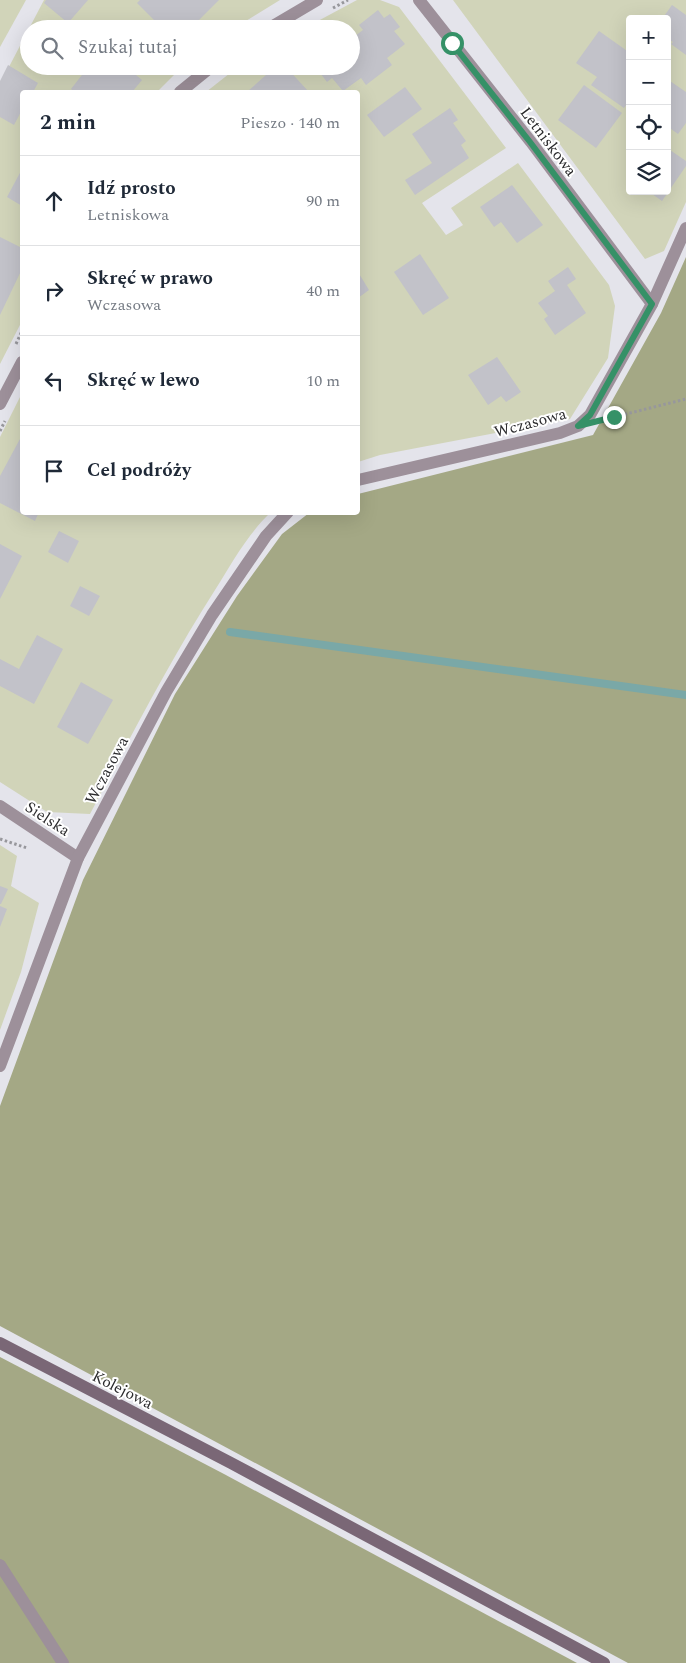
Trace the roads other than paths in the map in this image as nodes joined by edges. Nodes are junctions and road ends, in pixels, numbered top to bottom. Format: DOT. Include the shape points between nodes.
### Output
graph roads {
  1 [pos="317,0"];
  2 [pos="419,0"];
  3 [pos="283,20"];
  4 [pos="201,75"];
  5 [pos="182,90"];
  6 [pos="686,228"];
  7 [pos="652,304"];
  8 [pos="20,366"];
  9 [pos="0,404"];
  10 [pos="360,480"];
  11 [pos="285,515"];
  12 [pos="0,806"];
  13 [pos="78,858"];
  14 [pos="0,1066"];
  15 [pos="0,1343"];
  16 [pos="0,1565"];
  17 [pos="64,1663"];
  18 [pos="604,1663"];
  1 -- 3 [label="street"];
  2 -- 7 [label="street, Letniskowa"];
  4 -- 5 [label="street"];
  6 -- 7 [label="street, Wczasowa"];
  7 -- 10 [label="street, Wczasowa" via="590,415 578,426 560,433"];
  8 -- 9 [label="street"];
  11 -- 13 [label="street, Wczasowa" via="266,536 212,615 166,692"];
  12 -- 13 [label="street, Sielska"];
  13 -- 14 [label="street, Wczasowa"];
  15 -- 18 [label="street, Kolejowa"];
  16 -- 17 [label="street"];
}
